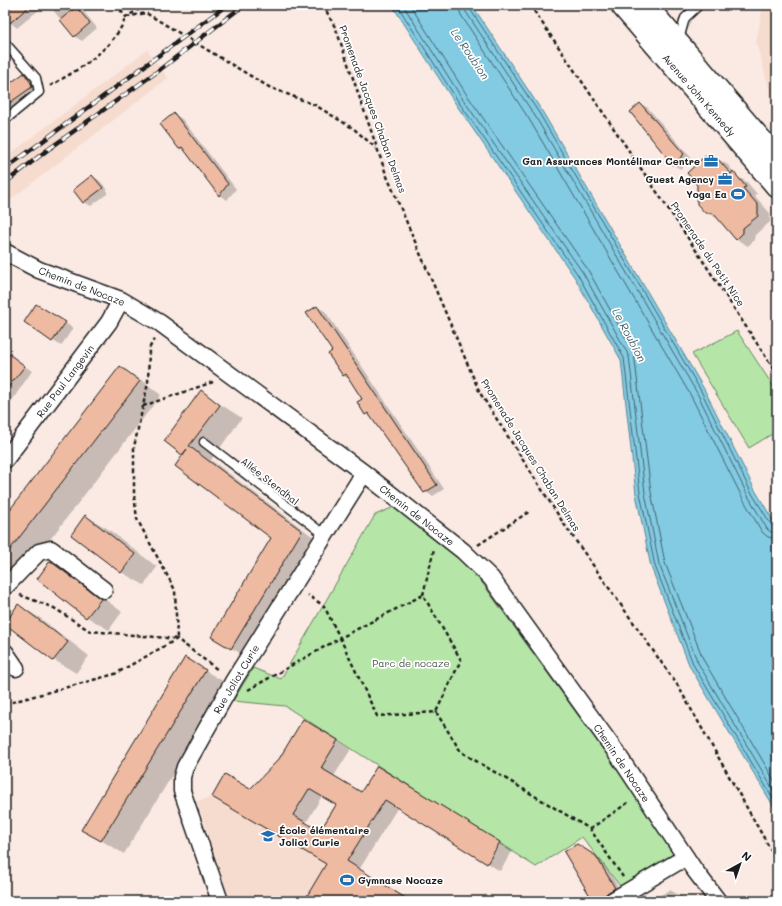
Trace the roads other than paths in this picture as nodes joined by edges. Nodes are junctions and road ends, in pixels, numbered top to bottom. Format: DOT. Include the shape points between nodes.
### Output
graph roads {
  1 [pos="622,5"];
  2 [pos="645,5"];
  3 [pos="699,5"];
  4 [pos="675,40"];
  5 [pos="5,43"];
  6 [pos="5,120"];
  7 [pos="777,159"];
  8 [pos="777,186"];
  9 [pos="5,252"];
  10 [pos="121,300"];
  11 [pos="204,442"];
  12 [pos="5,460"];
  13 [pos="364,473"];
  14 [pos="325,535"];
  15 [pos="104,590"];
  16 [pos="12,591"];
  17 [pos="5,652"];
  18 [pos="16,668"];
  19 [pos="686,857"];
  20 [pos="220,901"];
  21 [pos="612,901"];
  22 [pos="718,901"];
  1 -- 8 [label="main road, Avenue John Kennedy"];
  2 -- 4 [label="main road, Avenue John Kennedy"];
  3 -- 4 [label="lane" via="685,18 680,36"];
  4 -- 7 [label="main road, Avenue John Kennedy"];
  5 -- 6 [label="lane" via="36,78 39,92"];
  9 -- 10 [label="street, Chemin de Nocaze" via="40,270"];
  10 -- 12 [label="street, Rue Paul Langevin" via="109,322"];
  10 -- 13 [label="street, Chemin de Nocaze" via="160,323"];
  11 -- 14 [label="lane, Allée Stendhal"];
  13 -- 14 [label="street, Rue Joliot Curie"];
  13 -- 19 [label="street, Chemin de Nocaze" via="439,531 491,578 616,752"];
  14 -- 20 [label="street, Rue Joliot Curie" via="234,680 191,755 182,777 182,791"];
  15 -- 16 [label="street" via="51,549 39,552"];
  17 -- 18 [label="street"];
  19 -- 21 [label="street"];
  19 -- 22 [label="street, Chemin de Nocaze"];
}
